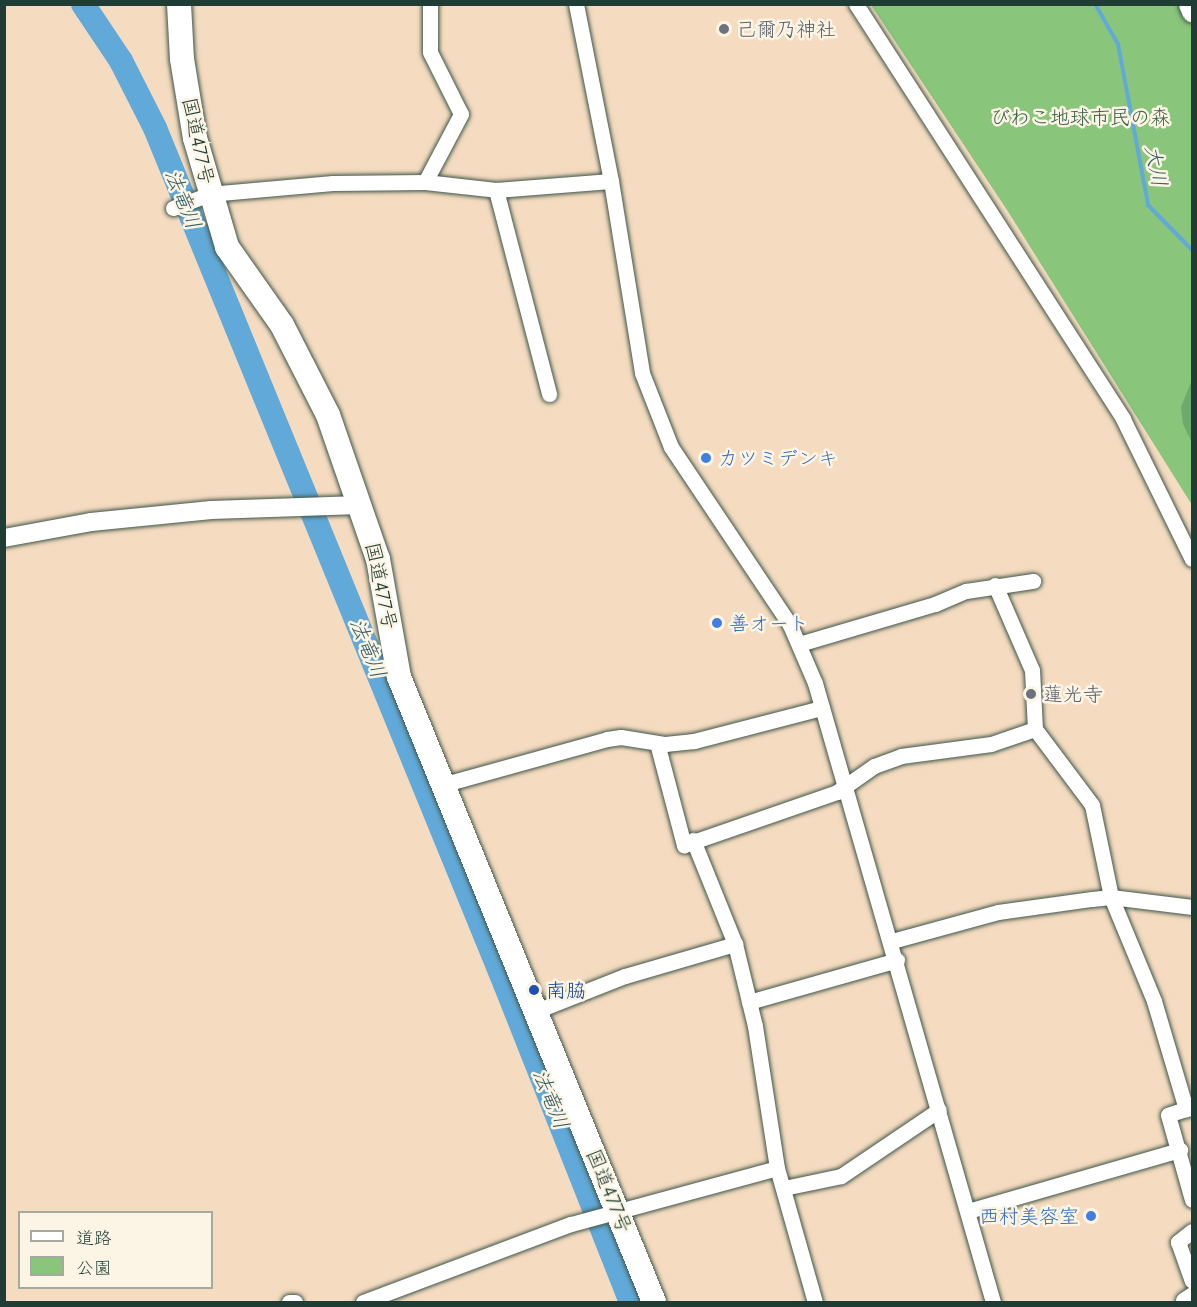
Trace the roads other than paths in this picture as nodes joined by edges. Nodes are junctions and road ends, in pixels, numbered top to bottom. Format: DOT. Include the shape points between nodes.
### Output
graph roads {
  1 [pos="178,4"];
  2 [pos="430,4"];
  3 [pos="576,4"];
  4 [pos="856,4"];
  5 [pos="1189,4"];
  6 [pos="1192,11"];
  7 [pos="611,181"];
  8 [pos="425,182"];
  9 [pos="496,190"];
  10 [pos="206,194"];
  11 [pos="173,208"];
  12 [pos="549,394"];
  13 [pos="360,505"];
  14 [pos="4,538"];
  15 [pos="1192,559"];
  16 [pos="1033,581"];
  17 [pos="995,585"];
  18 [pos="799,644"];
  19 [pos="822,708"];
  20 [pos="1035,729"];
  21 [pos="657,743"];
  22 [pos="846,783"];
  23 [pos="445,784"];
  24 [pos="693,840"];
  25 [pos="1111,897"];
  26 [pos="1192,907"];
  27 [pos="892,941"];
  28 [pos="735,944"];
  29 [pos="897,960"];
  30 [pos="749,1002"];
  31 [pos="536,1011"];
  32 [pos="1189,1108"];
  33 [pos="939,1110"];
  34 [pos="1180,1150"];
  35 [pos="777,1168"];
  36 [pos="784,1188"];
  37 [pos="1192,1200"];
  38 [pos="617,1210"];
  39 [pos="968,1211"];
  40 [pos="1192,1231"];
  41 [pos="1192,1281"];
  42 [pos="289,1302"];
  43 [pos="295,1302"];
  44 [pos="363,1302"];
  45 [pos="654,1302"];
  46 [pos="814,1302"];
  47 [pos="993,1302"];
  1 -- 10 [label="highway, 国道477号" via="189,104"];
  2 -- 8 [label="street" via="430,52 461,114"];
  3 -- 7 [label="street"];
  4 -- 15 [label="street" via="1123,419"];
  5 -- 6 [label="main road"];
  7 -- 9 [label="street"];
  7 -- 18 [label="street" via="642,373 671,447 758,572"];
  8 -- 9 [label="street"];
  8 -- 10 [label="street" via="333,183"];
  9 -- 12 [label="street"];
  10 -- 11 [label="street"];
  10 -- 13 [label="highway, 国道477号" via="227,248 282,325 309,372"];
  13 -- 14 [label="street" via="211,510 92,522"];
  13 -- 23 [label="highway, 国道477号" via="378,559 399,678"];
  16 -- 17 [label="street"];
  17 -- 18 [label="street"];
  17 -- 20 [label="street" via="1032,670"];
  18 -- 19 [label="street"];
  19 -- 21 [label="street" via="694,741"];
  19 -- 22 [label="street"];
  20 -- 22 [label="street" via="991,744 901,756"];
  20 -- 25 [label="street" via="1092,805"];
  21 -- 23 [label="street" via="621,737 607,739"];
  21 -- 24 [label="street" via="684,845"];
  22 -- 24 [label="street" via="837,792 799,808"];
  22 -- 27 [label="street"];
  23 -- 31 [label="highway, 国道477号"];
  24 -- 28 [label="street"];
  25 -- 26 [label="street"];
  25 -- 27 [label="street" via="998,912"];
  25 -- 32 [label="street" via="1154,1001"];
  27 -- 29 [label="street"];
  28 -- 30 [label="street"];
  28 -- 31 [label="street" via="625,976"];
  29 -- 30 [label="street"];
  29 -- 33 [label="street"];
  30 -- 35 [label="street"];
  31 -- 38 [label="highway, 国道477号"];
  32 -- 34 [label="street" via="1168,1115"];
  33 -- 36 [label="street" via="841,1176"];
  33 -- 39 [label="street"];
  34 -- 37 [label="street"];
  34 -- 39 [label="street"];
  35 -- 36 [label="street"];
  35 -- 38 [label="street"];
  36 -- 46 [label="street"];
  38 -- 44 [label="street"];
  38 -- 45 [label="highway, 国道477号"];
  39 -- 47 [label="street"];
  40 -- 41 [label="street" via="1178,1242"];
  42 -- 43 [label="street"];
}
